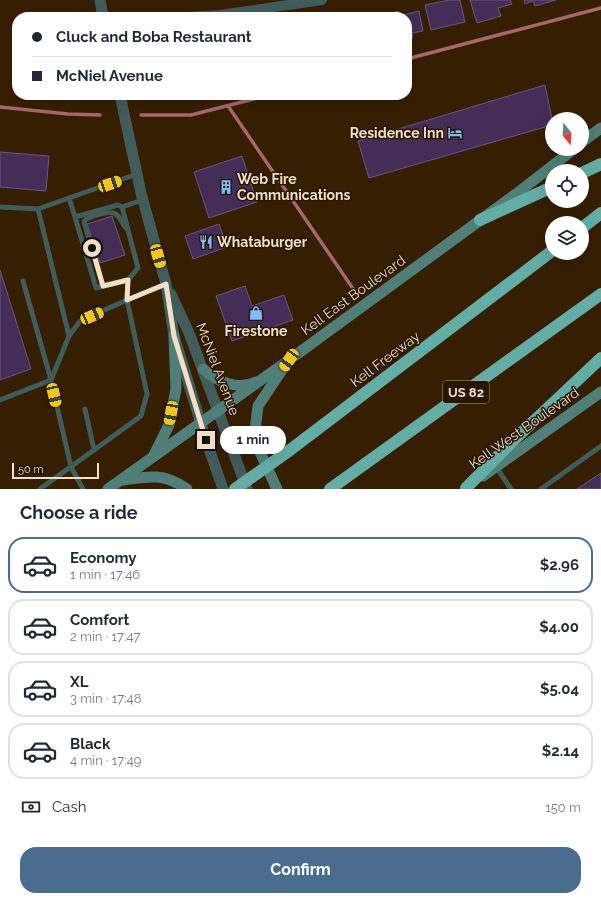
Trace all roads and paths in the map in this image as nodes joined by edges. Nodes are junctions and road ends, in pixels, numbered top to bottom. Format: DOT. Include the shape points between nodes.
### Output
graph roads {
  1 [pos="100,0"];
  2 [pos="316,1"];
  3 [pos="102,12"];
  4 [pos="241,12"];
  5 [pos="121,100"];
  6 [pos="601,128"];
  7 [pos="589,137"];
  8 [pos="565,156"];
  9 [pos="601,164"];
  10 [pos="589,170"];
  11 [pos="137,174"];
  12 [pos="545,190"];
  13 [pos="69,198"];
  14 [pos="142,200"];
  15 [pos="0,207"];
  16 [pos="122,207"];
  17 [pos="38,209"];
  18 [pos="601,214"];
  19 [pos="75,217"];
  20 [pos="480,220"];
  21 [pos="589,223"];
  22 [pos="128,230"];
  23 [pos="545,256"];
  24 [pos="128,280"];
  25 [pos="23,281"];
  26 [pos="166,284"];
  27 [pos="103,286"];
  28 [pos="601,294"];
  29 [pos="127,300"];
  30 [pos="69,336"];
  31 [pos="174,336"];
  32 [pos="601,358"];
  33 [pos="289,360"];
  34 [pos="203,369"];
  35 [pos="265,377"];
  36 [pos="51,380"];
  37 [pos="601,392"];
  38 [pos="0,400"];
  39 [pos="85,408"];
  40 [pos="218,411"];
  41 [pos="200,424"];
  42 [pos="601,446"];
  43 [pos="94,450"];
  44 [pos="152,458"];
  45 [pos="70,467"];
  46 [pos="496,467"];
  47 [pos="120,481"];
  48 [pos="465,488"];
  49 [pos="40,489"];
  50 [pos="83,489"];
  51 [pos="108,489"];
  52 [pos="187,489"];
  53 [pos="223,489"];
  54 [pos="235,489"];
  55 [pos="247,489"];
  56 [pos="277,489"];
  57 [pos="330,489"];
  58 [pos="511,489"];
  59 [pos="541,489"];
  1 -- 3 [label="street"];
  2 -- 4 [label="street"];
  5 -- 11 [label="street, McNiel Avenue"];
  6 -- 7 [label="main road"];
  8 -- 20 [label="main road, Kell East Boulevard"];
  9 -- 10 [label="highway"];
  11 -- 13 [label="lane"];
  11 -- 14 [label="street, McNiel Avenue"];
  12 -- 20 [label="highway"];
  13 -- 17 [label="lane"];
  13 -- 19 [label="lane"];
  14 -- 16 [label="lane"];
  14 -- 26 [label="street, McNiel Avenue"];
  15 -- 17 [label="lane"];
  16 -- 19 [label="lane" via="118,205"];
  16 -- 22 [label="lane"];
  17 -- 30 [label="lane"];
  18 -- 21 [label="highway"];
  19 -- 27 [label="lane" via="96,288"];
  20 -- 33 [label="main road, Kell East Boulevard"];
  22 -- 24 [label="lane" via="138,268"];
  22 -- 27 [label="lane" via="113,212 86,218 84,222"];
  23 -- 54 [label="highway, Kell Freeway, bridge"];
  24 -- 27 [label="lane"];
  24 -- 29 [label="lane"];
  25 -- 36 [label="lane"];
  26 -- 29 [label="lane"];
  26 -- 31 [label="street, McNiel Avenue"];
  26 -- 34 [label="street, McNiel Avenue"];
  28 -- 57 [label="highway, US 82"];
  29 -- 30 [label="lane" via="80,321"];
  29 -- 43 [label="lane" via="147,394 141,416"];
  30 -- 36 [label="lane"];
  31 -- 41 [label="street, McNiel Avenue"];
  31 -- 44 [label="main road" via="176,389 169,425"];
  32 -- 48 [label="highway"];
  33 -- 35 [label="main road, Kell East Boulevard"];
  33 -- 56 [label="main road" via="258,406 255,431 260,452"];
  34 -- 35 [label="main road" via="225,384 239,386 253,384"];
  34 -- 40 [label="street, McNiel Avenue"];
  35 -- 40 [label="main road, Kell East Boulevard"];
  36 -- 38 [label="lane"];
  36 -- 45 [label="lane"];
  37 -- 46 [label="main road, Kell West Boulevard"];
  39 -- 43 [label="lane"];
  40 -- 41 [label="main road, Kell East Boulevard"];
  40 -- 55 [label="street, McNiel Avenue"];
  41 -- 44 [label="main road, Kell East Boulevard"];
  41 -- 53 [label="street, McNiel Avenue"];
  42 -- 59 [label="lane"];
  43 -- 45 [label="lane"];
  44 -- 47 [label="main road, Kell East Boulevard"];
  45 -- 49 [label="lane"];
  45 -- 50 [label="lane"];
  46 -- 48 [label="main road, Kell West Boulevard"];
  46 -- 58 [label="lane"];
  47 -- 51 [label="main road, Kell East Boulevard"];
  47 -- 52 [label="main road" via="147,476 176,482"];
}
